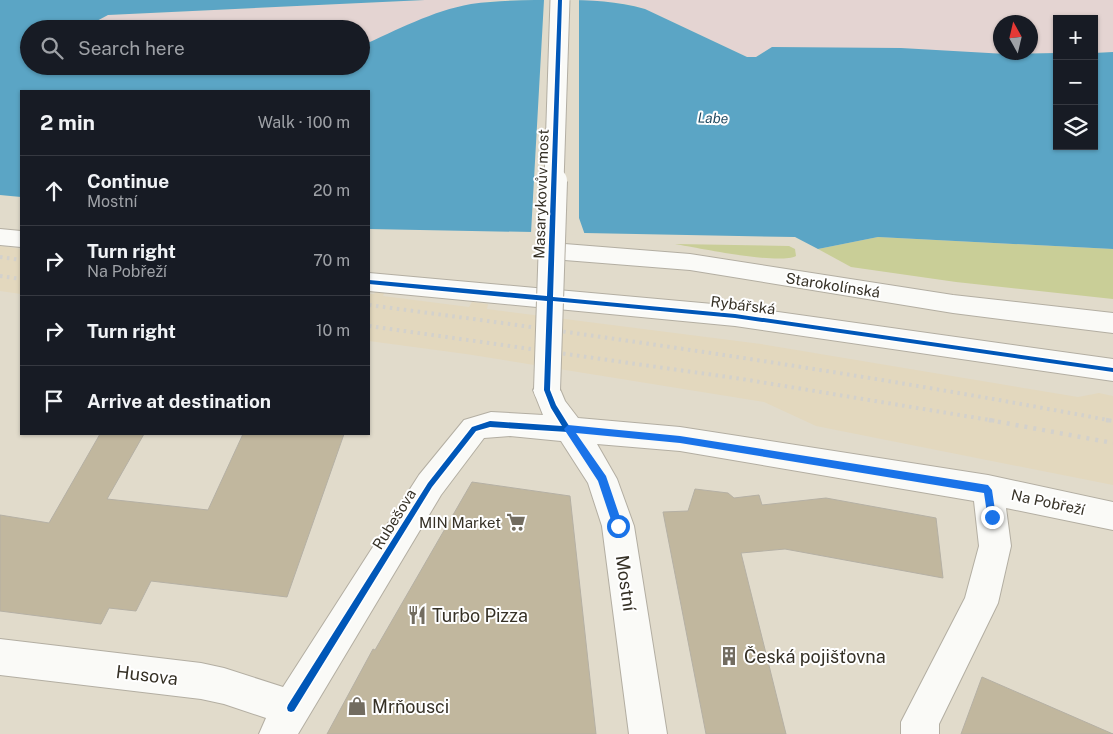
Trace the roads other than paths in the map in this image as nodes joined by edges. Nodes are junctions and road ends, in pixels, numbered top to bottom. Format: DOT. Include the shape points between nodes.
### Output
graph roads {
  1 [pos="560,0"];
  2 [pos="0,237"];
  3 [pos="20,239"];
  4 [pos="552,251"];
  5 [pos="370,282"];
  6 [pos="1113,323"];
  7 [pos="1113,370"];
  8 [pos="547,390"];
  9 [pos="568,429"];
  10 [pos="988,490"];
  11 [pos="1113,516"];
  12 [pos="0,657"];
  13 [pos="285,721"];
  14 [pos="648,734"];
  15 [pos="920,734"];
  1 -- 4 [label="street, Masarykovův most, bridge"];
  2 -- 3 [label="street"];
  4 -- 6 [label="street, Starokolínská" via="690,262 953,304"];
  4 -- 8 [label="street, Masarykovův most, bridge"];
  5 -- 7 [label="street, Rybářská" via="735,316"];
  8 -- 9 [label="street, Mostní"];
  9 -- 10 [label="street, Na Pobřeží" via="680,440"];
  9 -- 13 [label="street, Rubešova" via="490,424 474,429 430,486"];
  9 -- 14 [label="street, Mostní" via="602,479 618,526"];
  10 -- 11 [label="street, Na Pobřeží"];
  10 -- 15 [label="street" via="995,546 981,603 920,722"];
  12 -- 13 [label="street, Husova" via="202,681 224,686"];
}
